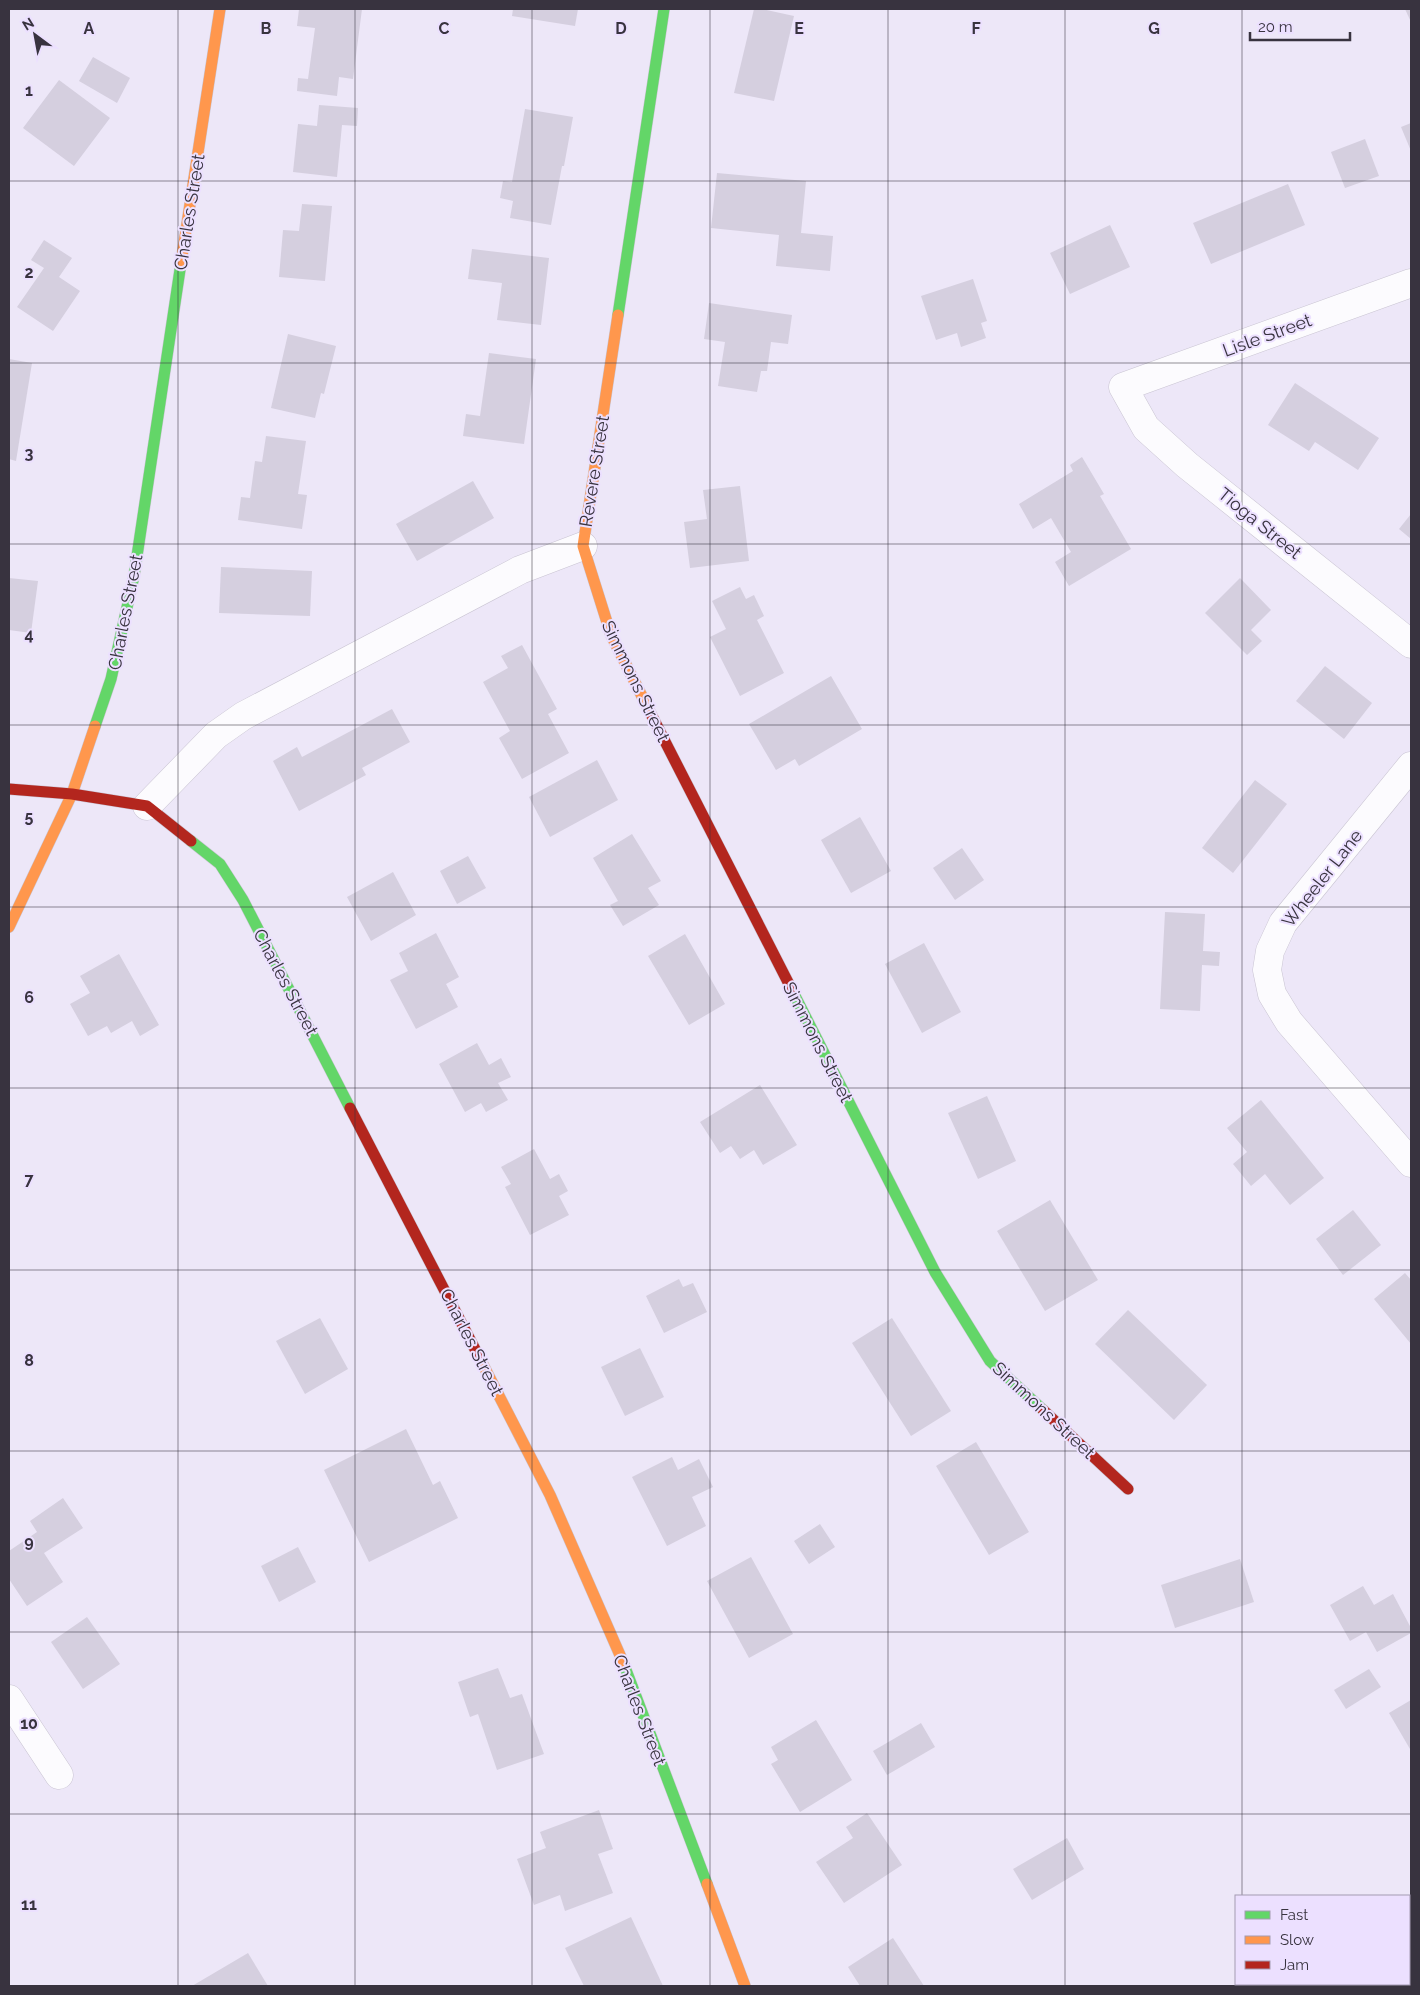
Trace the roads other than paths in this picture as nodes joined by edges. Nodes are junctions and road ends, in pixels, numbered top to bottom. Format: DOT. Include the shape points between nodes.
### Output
graph roads {
  1 [pos="220,9"];
  2 [pos="664,9"];
  3 [pos="1411,282"];
  4 [pos="1123,388"];
  5 [pos="583,546"];
  6 [pos="1411,644"];
  7 [pos="1411,766"];
  8 [pos="9,789"];
  9 [pos="72,794"];
  10 [pos="147,806"];
  11 [pos="9,927"];
  12 [pos="1411,1163"];
  13 [pos="1128,1489"];
  14 [pos="9,1699"];
  15 [pos="59,1776"];
  16 [pos="745,1986"];
  1 -- 9 [label="street, Charles Street" via="134,576 111,679"];
  2 -- 5 [label="street, Revere Street"];
  3 -- 4 [label="street, Lisle Street"];
  4 -- 6 [label="street, Tioga Street" via="1146,428 1180,459"];
  5 -- 10 [label="street, Revere Street" via="520,570 243,716 216,735"];
  5 -- 13 [label="street, Simmons Street" via="610,635 935,1272 990,1361"];
  7 -- 12 [label="street, Wheeler Lane" via="1283,923 1270,951 1267,970 1272,994 1289,1022"];
  8 -- 9 [label="street"];
  9 -- 10 [label="street, Charles Street"];
  9 -- 11 [label="street"];
  10 -- 16 [label="street, Charles Street" via="220,864 243,900 550,1495 620,1656"];
  14 -- 15 [label="street"];
}
